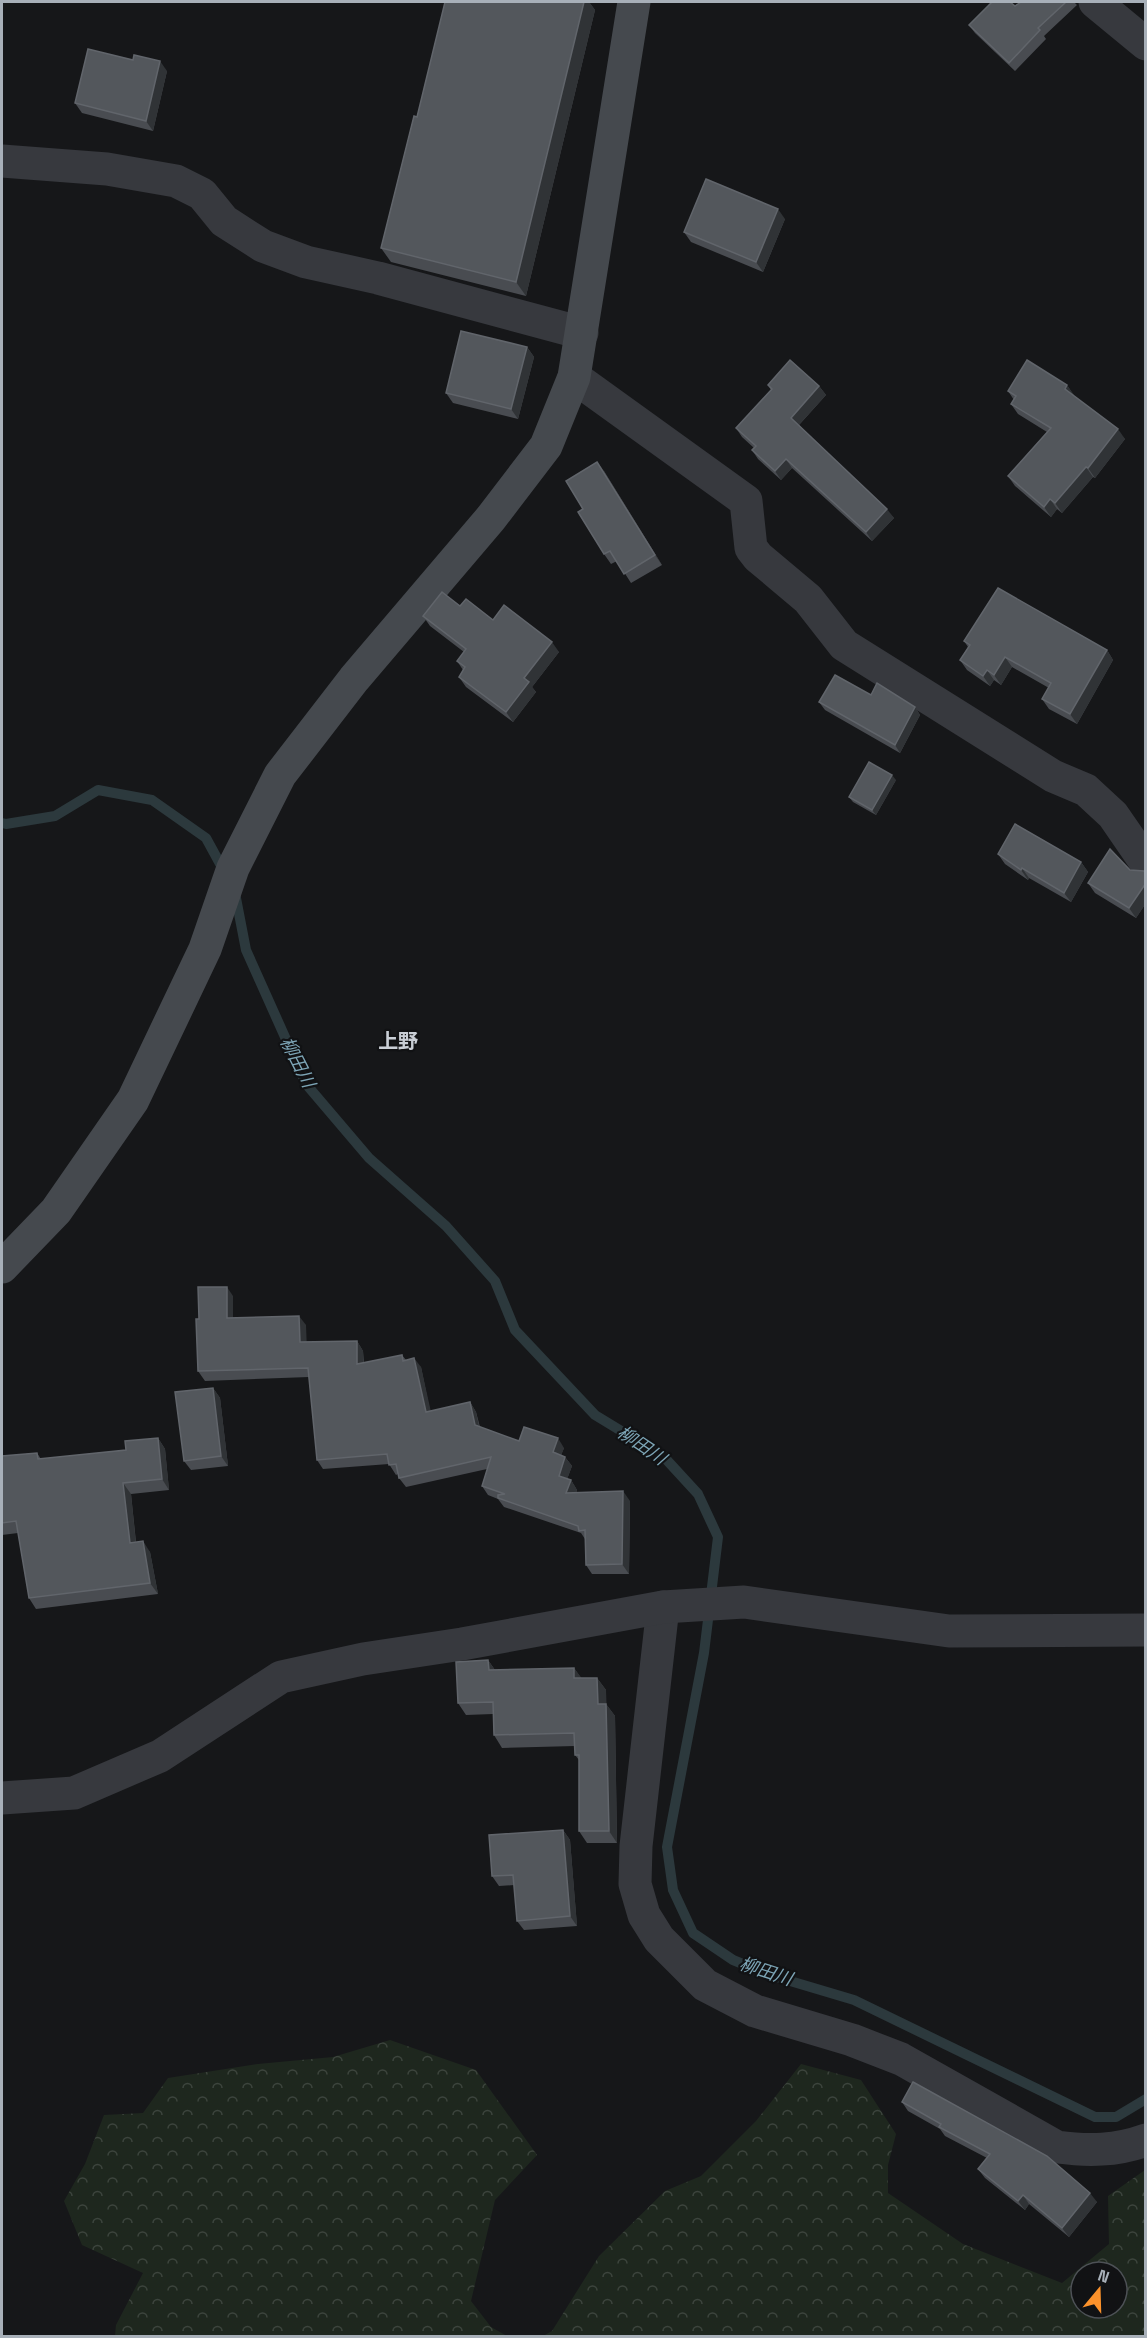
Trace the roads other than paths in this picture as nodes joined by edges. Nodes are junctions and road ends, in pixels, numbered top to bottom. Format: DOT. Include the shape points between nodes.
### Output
graph roads {
  1 [pos="634,2"];
  2 [pos="1095,2"];
  3 [pos="1146,44"];
  4 [pos="2,161"];
  5 [pos="582,333"];
  6 [pos="574,377"];
  7 [pos="1146,863"];
  8 [pos="2,1267"];
  9 [pos="663,1607"];
  10 [pos="1146,1630"];
  11 [pos="2,1798"];
  12 [pos="1146,2140"];
  1 -- 5 [label="street"];
  2 -- 3 [label="street"];
  4 -- 5 [label="street" via="107,170 176,181 202,194 224,221 263,246 306,262"];
  5 -- 6 [label="street"];
  6 -- 7 [label="street" via="746,501 751,548 808,599 844,645 1053,776 1086,790 1113,815"];
  6 -- 8 [label="street" via="546,446 280,775 233,868 205,949 133,1100 56,1211"];
  9 -- 10 [label="street" via="744,1602 949,1631"];
  9 -- 11 [label="street" via="280,1677 160,1756 74,1792"];
  9 -- 12 [label="street" via="635,1884 644,1915 659,1939 705,1984 755,2011 901,2059 1057,2146 1111,2149"];
}
